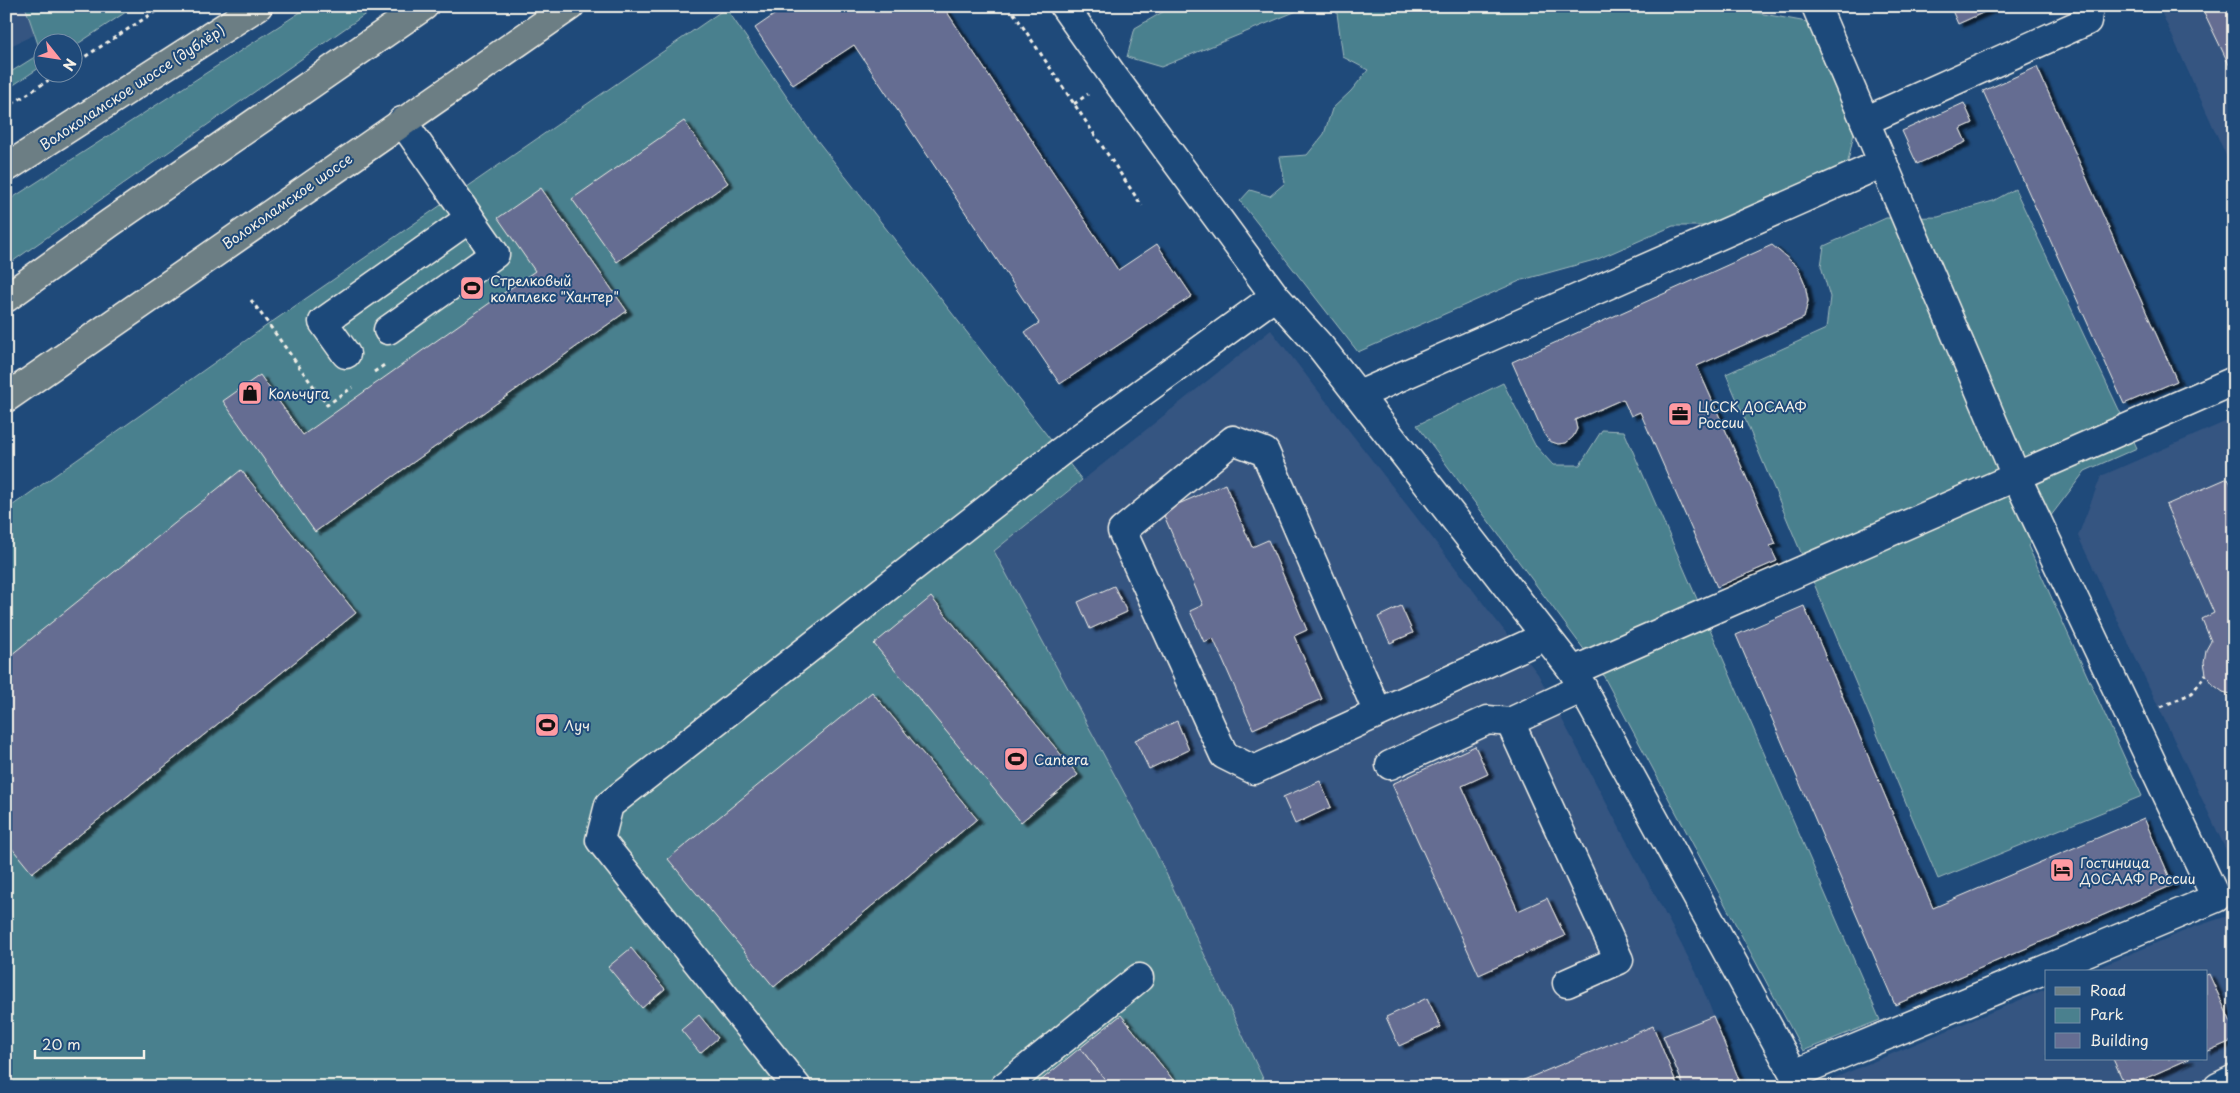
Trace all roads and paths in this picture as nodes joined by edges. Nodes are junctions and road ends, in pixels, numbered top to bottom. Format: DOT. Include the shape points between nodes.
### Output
graph roads {
  1 [pos="164,6"];
  2 [pos="258,6"];
  3 [pos="424,6"];
  4 [pos="570,6"];
  5 [pos="1009,6"];
  6 [pos="1064,6"];
  7 [pos="1816,6"];
  8 [pos="2089,6"];
  9 [pos="82,59"];
  10 [pos="46,82"];
  11 [pos="6,108"];
  12 [pos="402,121"];
  13 [pos="1865,121"];
  14 [pos="1882,163"];
  15 [pos="6,168"];
  16 [pos="1142,206"];
  17 [pos="470,218"];
  18 [pos="1275,296"];
  19 [pos="6,298"];
  20 [pos="388,330"];
  21 [pos="346,354"];
  22 [pos="2234,382"];
  23 [pos="1358,395"];
  24 [pos="6,398"];
  25 [pos="2016,476"];
  26 [pos="1546,636"];
  27 [pos="2206,674"];
  28 [pos="1578,679"];
  29 [pos="1378,713"];
  30 [pos="2132,721"];
  31 [pos="1510,722"];
  32 [pos="1390,765"];
  33 [pos="2050,970"];
  34 [pos="2045,972"];
  35 [pos="1139,978"];
  36 [pos="1566,984"];
  37 [pos="2234,1079"];
  38 [pos="1797,1080"];
  39 [pos="797,1087"];
  40 [pos="1004,1087"];
  41 [pos="2218,1087"];
  1 -- 9 [label="path"];
  2 -- 15 [label="main road, Волоколамское шоссе (дублёр)"];
  3 -- 19 [label="main road"];
  4 -- 12 [label="main road, Волоколамское шоссе"];
  5 -- 16 [label="path"];
  6 -- 18 [label="lane"];
  7 -- 13 [label="lane"];
  8 -- 13 [label="lane" via="2087,22"];
  10 -- 11 [label="path"];
  12 -- 17 [label="lane"];
  12 -- 24 [label="main road, Волоколамское шоссе"];
  13 -- 14 [label="lane"];
  14 -- 23 [label="lane"];
  14 -- 25 [label="lane"];
  17 -- 20 [label="lane" via="496,254"];
  17 -- 21 [label="lane" via="323,322"];
  18 -- 23 [label="lane"];
  18 -- 39 [label="lane" via="1060,452 609,805 600,840"];
  22 -- 25 [label="lane"];
  23 -- 26 [label="lane"];
  25 -- 28 [label="lane"];
  25 -- 30 [label="lane"];
  26 -- 28 [label="lane"];
  26 -- 29 [label="lane"];
  27 -- 30 [label="path" via="2192,693"];
  28 -- 31 [label="lane"];
  28 -- 38 [label="lane"];
  29 -- 29 [label="lane" via="1254,770 1224,754 1122,530 1233,440 1265,452"];
  30 -- 33 [label="lane" via="2216,898"];
  31 -- 32 [label="lane" via="1488,720"];
  31 -- 36 [label="lane" via="1619,960"];
  34 -- 38 [label="lane"];
  35 -- 40 [label="lane"];
  37 -- 41 [label="lane"];
}
